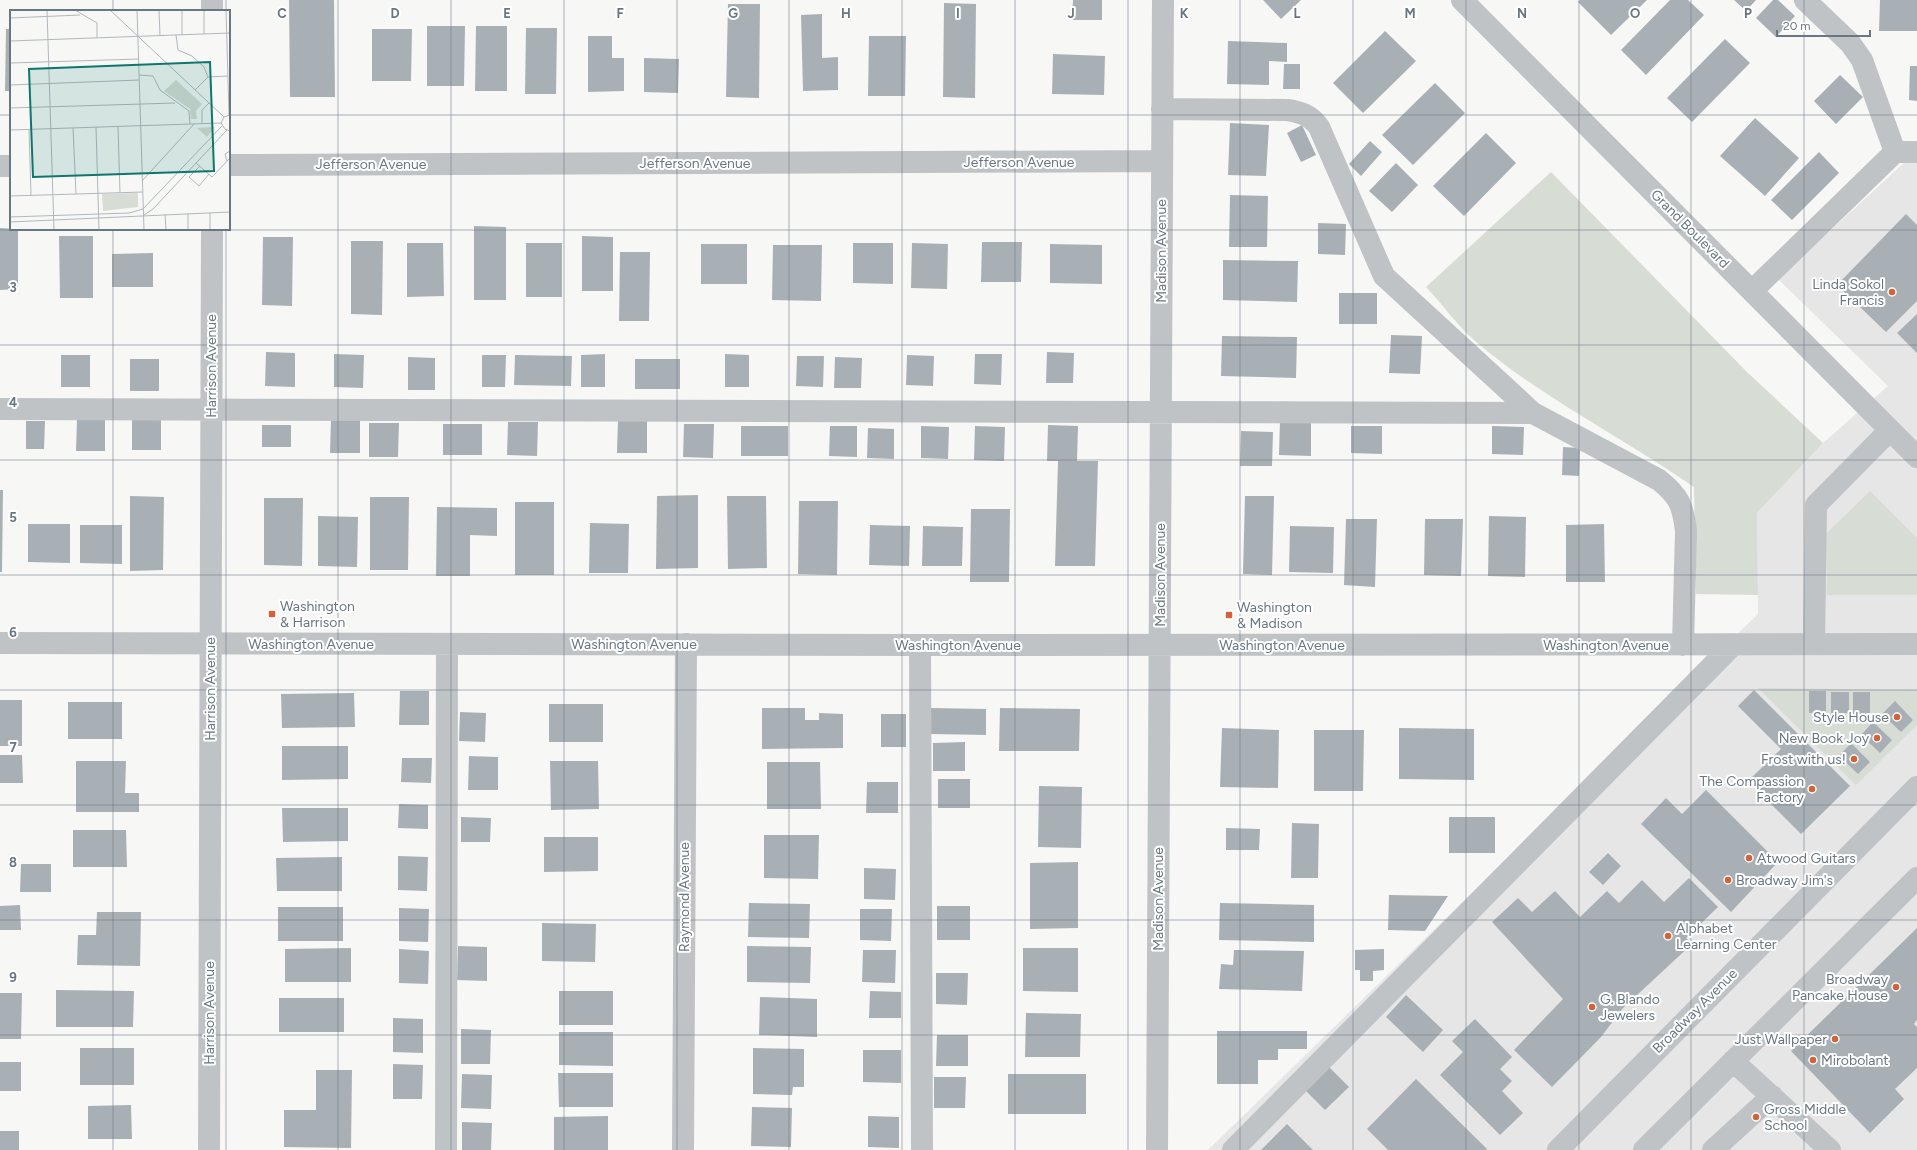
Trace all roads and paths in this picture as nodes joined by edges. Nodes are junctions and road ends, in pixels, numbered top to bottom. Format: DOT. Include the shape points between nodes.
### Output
graph roads {
  1 [pos="1163,0"];
  2 [pos="1462,0"];
  3 [pos="1805,0"];
  4 [pos="1162,109"];
  5 [pos="1895,152"];
  6 [pos="1917,152"];
  7 [pos="1162,161"];
  8 [pos="230,165"];
  9 [pos="212,230"];
  10 [pos="1752,291"];
  11 [pos="0,409"];
  12 [pos="211,410"];
  13 [pos="1160,412"];
  14 [pos="1533,413"];
  15 [pos="1890,430"];
  16 [pos="1917,457"];
  17 [pos="0,642"];
  18 [pos="210,644"];
  19 [pos="447,644"];
  20 [pos="686,644"];
  21 [pos="1814,644"];
  22 [pos="1917,644"];
  23 [pos="920,645"];
  24 [pos="1159,645"];
  25 [pos="1683,645"];
  26 [pos="1734,645"];
  27 [pos="1917,787"];
  28 [pos="1917,878"];
  29 [pos="1733,1061"];
  30 [pos="1772,1096"];
  31 [pos="209,1150"];
  32 [pos="446,1150"];
  33 [pos="683,1150"];
  34 [pos="922,1150"];
  35 [pos="1157,1150"];
  36 [pos="1233,1150"];
  37 [pos="1558,1150"];
  38 [pos="1644,1150"];
  39 [pos="1713,1150"];
  40 [pos="1830,1150"];
  1 -- 4 [label="street, Madison Avenue"];
  2 -- 10 [label="street, Grand Boulevard"];
  3 -- 5 [label="street" via="1850,43 1862,60"];
  4 -- 7 [label="street, Madison Avenue"];
  4 -- 14 [label="street" via="1287,110 1298,112 1313,120 1322,134 1384,276"];
  5 -- 6 [label="street"];
  5 -- 10 [label="street"];
  7 -- 8 [label="street, Jefferson Avenue"];
  7 -- 13 [label="street, Madison Avenue"];
  9 -- 12 [label="street, Harrison Avenue"];
  10 -- 15 [label="street, Grand Boulevard"];
  11 -- 12 [label="street"];
  12 -- 13 [label="street"];
  12 -- 18 [label="street, Harrison Avenue"];
  13 -- 14 [label="street"];
  13 -- 24 [label="street, Madison Avenue"];
  14 -- 25 [label="street" via="1659,480 1680,502 1686,530"];
  15 -- 16 [label="street, Grand Boulevard"];
  15 -- 21 [label="street" via="1816,504"];
  17 -- 18 [label="street, Washington Avenue"];
  18 -- 19 [label="street, Washington Avenue"];
  18 -- 31 [label="street, Harrison Avenue"];
  19 -- 20 [label="street, Washington Avenue"];
  19 -- 32 [label="street"];
  20 -- 23 [label="street, Washington Avenue"];
  20 -- 33 [label="street, Raymond Avenue"];
  21 -- 22 [label="street, Washington Avenue"];
  21 -- 26 [label="street, Washington Avenue"];
  23 -- 24 [label="street, Washington Avenue"];
  23 -- 34 [label="street"];
  24 -- 25 [label="street, Washington Avenue"];
  24 -- 35 [label="street, Madison Avenue"];
  25 -- 26 [label="street, Washington Avenue"];
  26 -- 36 [label="street"];
  27 -- 37 [label="street, Broadway Avenue"];
  28 -- 29 [label="street"];
  29 -- 30 [label="street"];
  29 -- 38 [label="street"];
  30 -- 39 [label="street"];
  30 -- 40 [label="street"];
}
